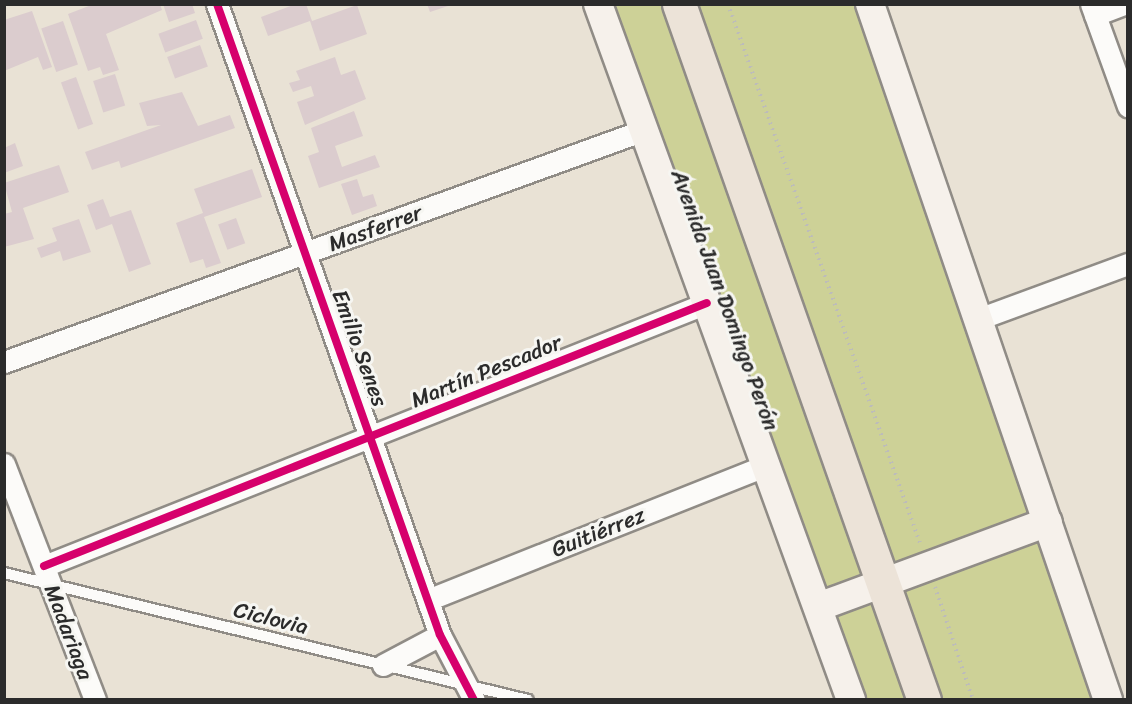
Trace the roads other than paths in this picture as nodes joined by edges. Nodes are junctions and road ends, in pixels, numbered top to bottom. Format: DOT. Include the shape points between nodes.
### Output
graph roads {
  1 [pos="217,4"];
  2 [pos="598,4"];
  3 [pos="679,4"];
  4 [pos="870,4"];
  5 [pos="1124,4"];
  6 [pos="1093,10"];
  7 [pos="1128,106"];
  8 [pos="644,130"];
  9 [pos="306,253"];
  10 [pos="1128,264"];
  11 [pos="707,303"];
  12 [pos="981,318"];
  13 [pos="4,362"];
  14 [pos="374,439"];
  15 [pos="4,464"];
  16 [pos="766,465"];
  17 [pos="1048,522"];
  18 [pos="4,573"];
  19 [pos="47,575"];
  20 [pos="884,583"];
  21 [pos="430,599"];
  22 [pos="818,607"];
  23 [pos="440,635"];
  24 [pos="382,665"];
  25 [pos="473,693"];
  26 [pos="95,699"];
  27 [pos="528,699"];
  28 [pos="851,699"];
  29 [pos="924,699"];
  30 [pos="1108,699"];
  1 -- 9 [label="street, Emilio Senes"];
  2 -- 8 [label="main road, Avenida Juan Domingo Perón"];
  3 -- 20 [label="main road"];
  4 -- 12 [label="main road"];
  5 -- 6 [label="street"];
  6 -- 7 [label="street"];
  8 -- 9 [label="street, Masferrer"];
  8 -- 11 [label="main road, Avenida Juan Domingo Perón"];
  9 -- 13 [label="street, Masferrer"];
  9 -- 14 [label="street, Emilio Senes"];
  10 -- 12 [label="street"];
  11 -- 14 [label="street, Martín Pescador"];
  11 -- 16 [label="main road, Avenida Juan Domingo Perón"];
  12 -- 17 [label="main road"];
  14 -- 19 [label="street, Martín Pescador"];
  14 -- 21 [label="street, Emilio Senes"];
  15 -- 19 [label="street, Madariaga"];
  16 -- 21 [label="street, Guitiérrez"];
  16 -- 22 [label="main road, Avenida Juan Domingo Perón"];
  17 -- 20 [label="main road"];
  17 -- 30 [label="main road"];
  18 -- 19 [label="lane, Ciclovia"];
  19 -- 24 [label="lane, Ciclovia"];
  19 -- 26 [label="street, Madariaga"];
  20 -- 22 [label="main road"];
  20 -- 29 [label="main road"];
  21 -- 23 [label="street, Emilio Senes"];
  22 -- 28 [label="main road, Avenida Juan Domingo Perón"];
  23 -- 24 [label="street"];
  23 -- 25 [label="street, Emilio Senes"];
  24 -- 25 [label="lane, Ciclovia"];
  25 -- 27 [label="lane, Ciclovia"];
}
